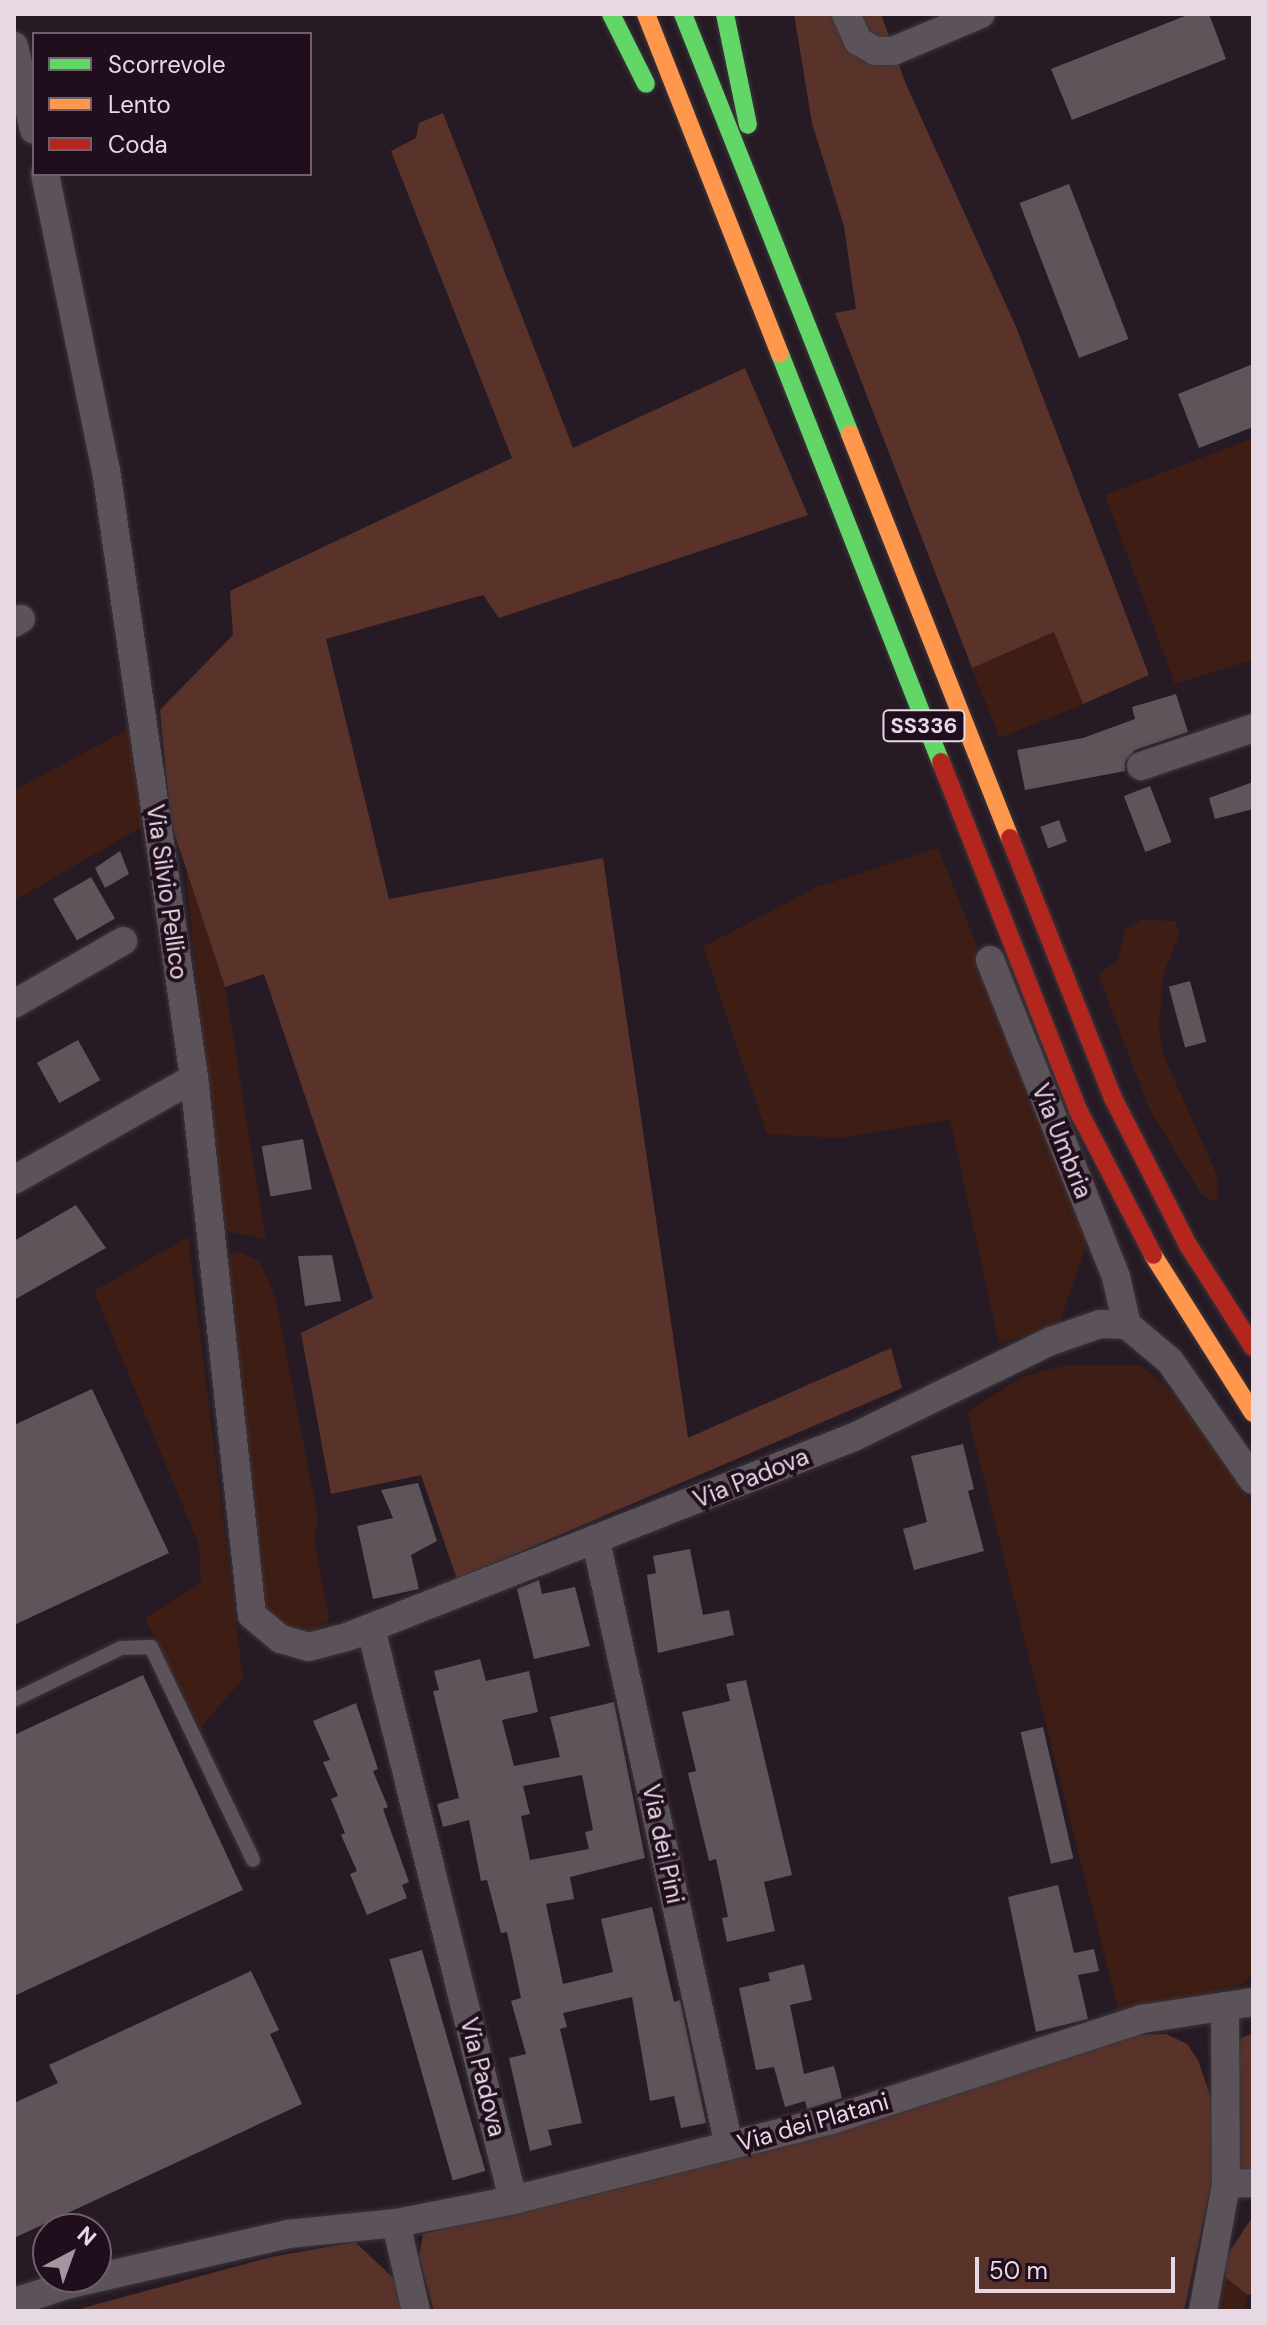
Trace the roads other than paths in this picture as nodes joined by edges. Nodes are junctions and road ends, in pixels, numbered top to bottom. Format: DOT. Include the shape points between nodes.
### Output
graph roads {
  1 [pos="611,14"];
  2 [pos="646,14"];
  3 [pos="683,14"];
  4 [pos="725,14"];
  5 [pos="846,14"];
  6 [pos="981,14"];
  7 [pos="14,46"];
  8 [pos="32,122"];
  9 [pos="45,176"];
  10 [pos="766,226"];
  11 [pos="733,239"];
  12 [pos="1253,728"];
  13 [pos="1141,766"];
  14 [pos="123,941"];
  15 [pos="990,960"];
  16 [pos="14,1004"];
  17 [pos="194,1078"];
  18 [pos="14,1180"];
  19 [pos="1127,1325"];
  20 [pos="1253,1347"];
  21 [pos="1253,1413"];
  22 [pos="1253,1480"];
  23 [pos="596,1541"];
  24 [pos="252,1615"];
  25 [pos="371,1629"];
  26 [pos="14,1700"];
  27 [pos="253,1860"];
  28 [pos="1253,2002"];
  29 [pos="1225,2006"];
  30 [pos="729,2146"];
  31 [pos="1240,2183"];
  32 [pos="513,2200"];
  33 [pos="396,2223"];
  34 [pos="14,2302"];
  35 [pos="416,2311"];
  36 [pos="1203,2311"];
  1 -- 11 [label="highway"];
  2 -- 11 [label="highway, SS336"];
  3 -- 10 [label="highway, SS336"];
  4 -- 10 [label="highway"];
  5 -- 6 [label="street" via="858,41 875,51 893,51"];
  7 -- 8 [label="street"];
  9 -- 17 [label="street, Via Silvio Pellico" via="106,470"];
  10 -- 20 [label="highway, SS336" via="1113,1098 1188,1245"];
  11 -- 21 [label="highway, SS336" via="1079,1112 1157,1263"];
  12 -- 13 [label="street"];
  14 -- 16 [label="street"];
  15 -- 19 [label="street, Via Umbria" via="1116,1277"];
  17 -- 18 [label="street"];
  17 -- 24 [label="street, Via Silvio Pellico"];
  19 -- 22 [label="street" via="1170,1361"];
  19 -- 23 [label="street, Via Padova" via="1100,1324 1051,1341 854,1437"];
  23 -- 25 [label="street, Via Padova"];
  23 -- 30 [label="street, Via dei Pini"];
  24 -- 25 [label="street, Via Padova" via="281,1639 309,1647"];
  25 -- 32 [label="street, Via Padova"];
  26 -- 27 [label="lane" via="121,1648 151,1647"];
  28 -- 29 [label="street, Via dei Platani"];
  29 -- 30 [label="street, Via dei Platani" via="1142,2019 831,2120"];
  29 -- 31 [label="street"];
  30 -- 32 [label="street, Via dei Platani"];
  31 -- 36 [label="street"];
  32 -- 33 [label="street, Via dei Platani"];
  33 -- 34 [label="street, Via dei Platani" via="288,2234"];
  33 -- 35 [label="street"];
}
